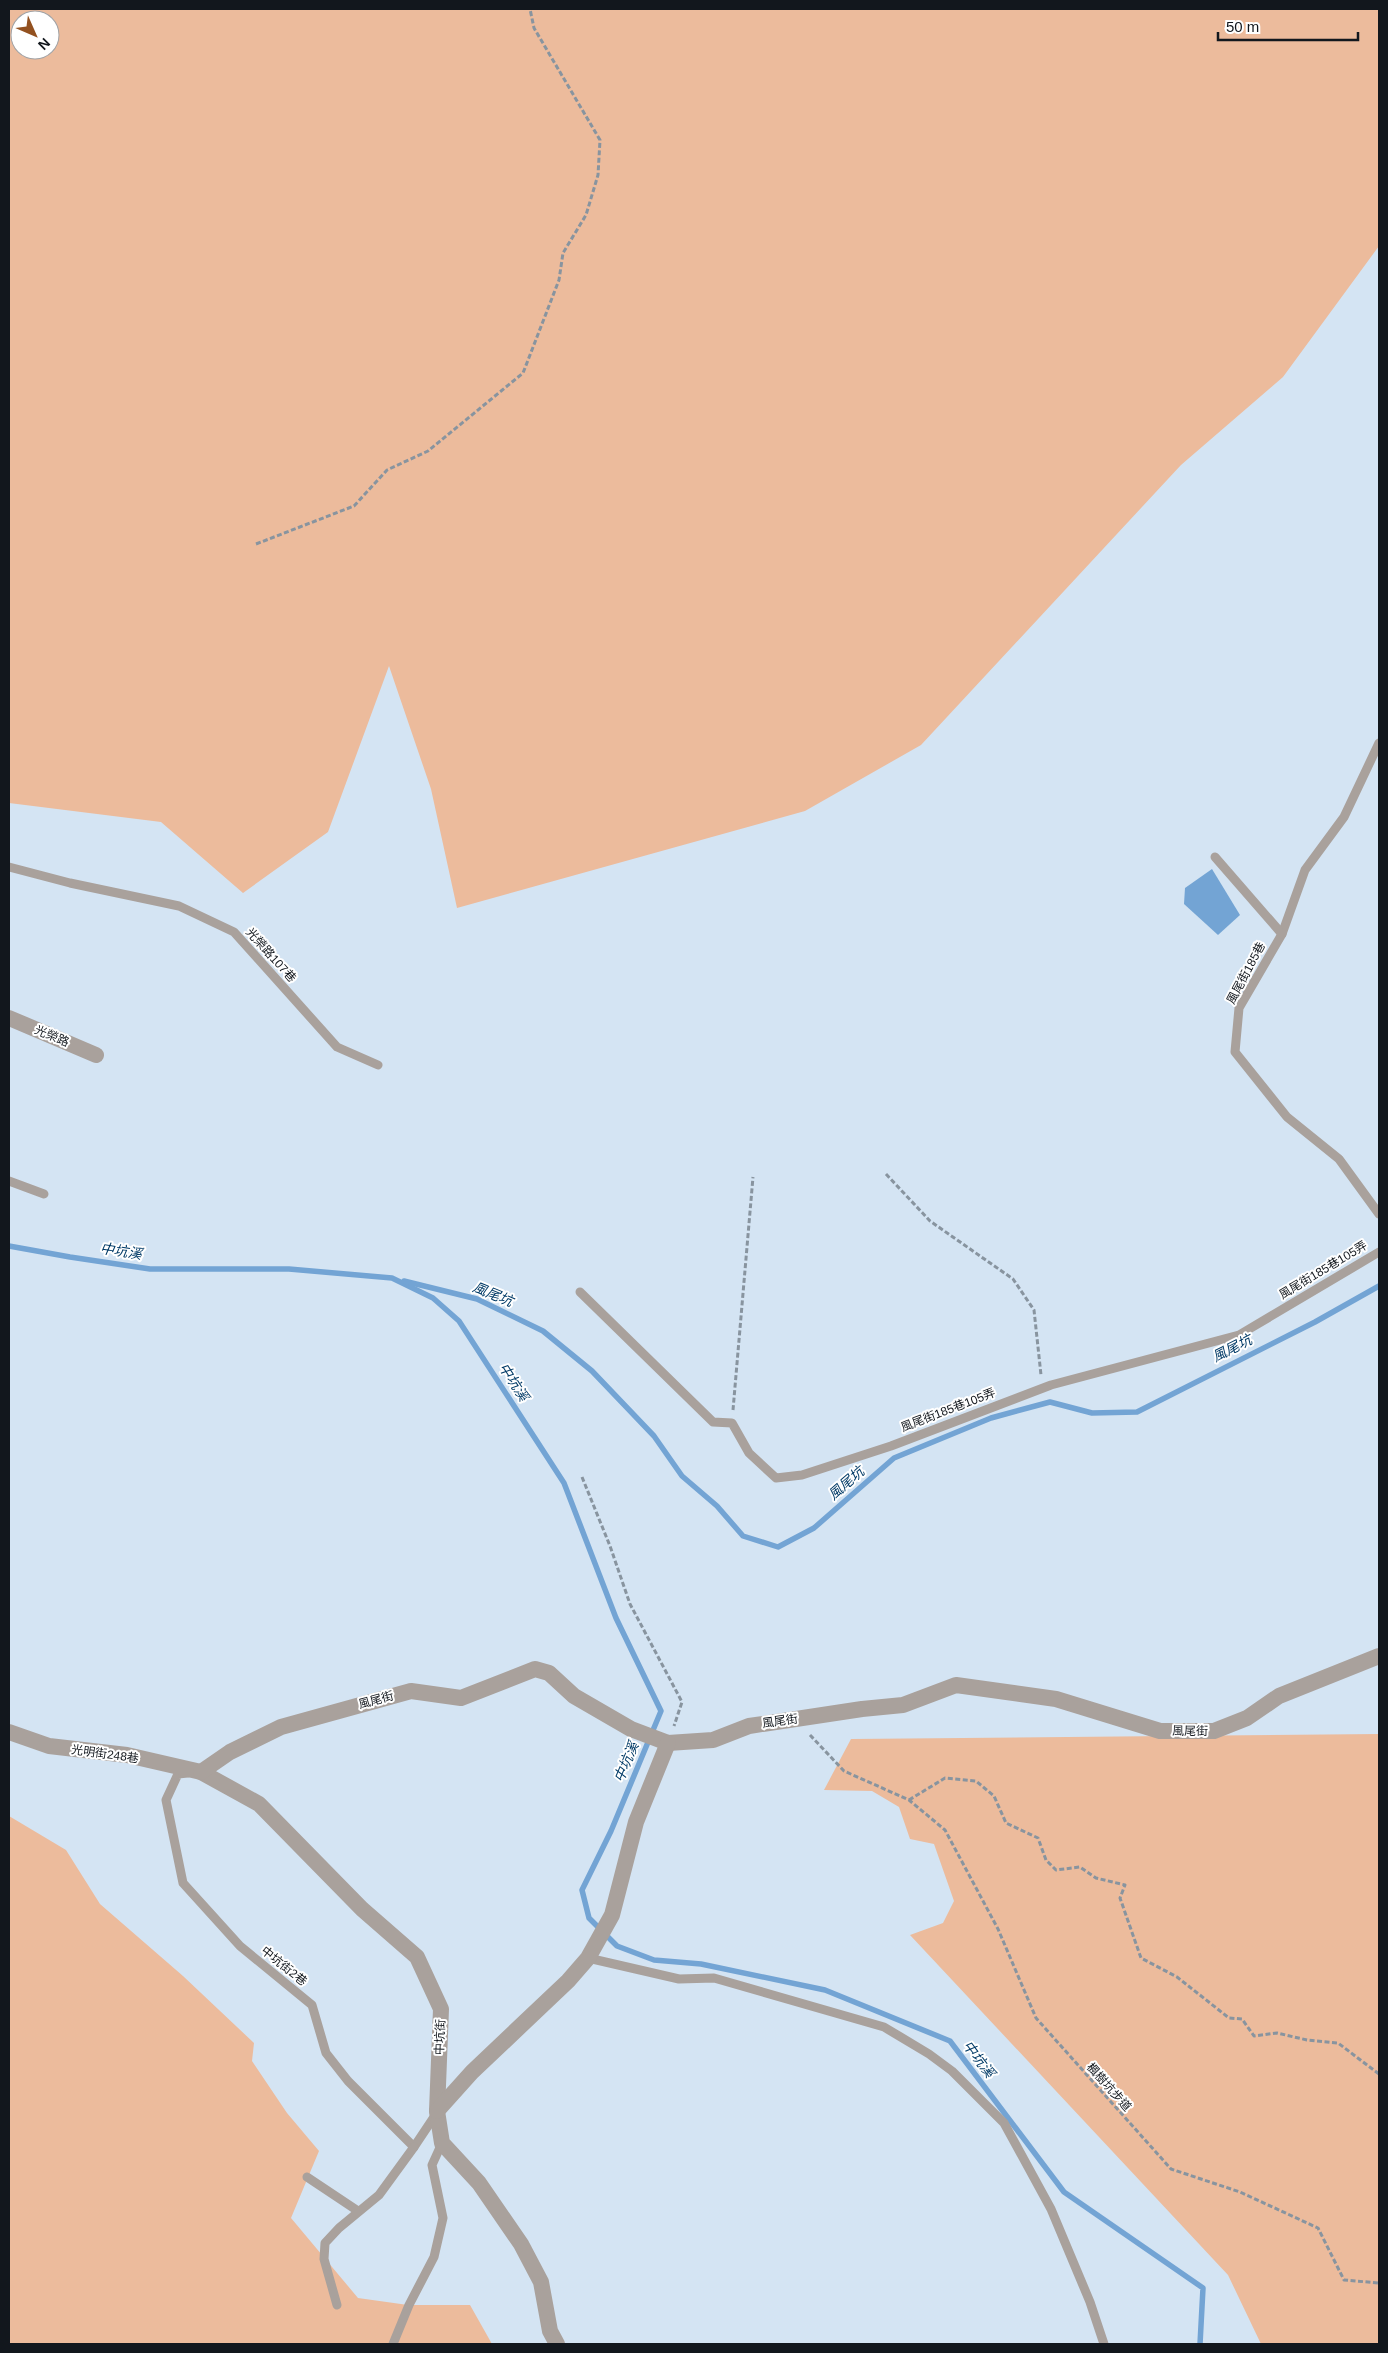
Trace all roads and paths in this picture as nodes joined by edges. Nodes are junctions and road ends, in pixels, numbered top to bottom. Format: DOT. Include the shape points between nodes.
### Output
graph roads {
  1 [pos="530,9"];
  2 [pos="256,544"];
  3 [pos="1379,743"];
  4 [pos="1215,857"];
  5 [pos="9,867"];
  6 [pos="1282,934"];
  7 [pos="9,1018"];
  8 [pos="96,1055"];
  9 [pos="378,1065"];
  10 [pos="886,1174"];
  11 [pos="753,1177"];
  12 [pos="9,1181"];
  13 [pos="44,1194"];
  14 [pos="1379,1214"];
  15 [pos="1379,1252"];
  16 [pos="580,1292"];
  17 [pos="1043,1388"];
  18 [pos="732,1423"];
  19 [pos="582,1477"];
  20 [pos="1379,1656"];
  21 [pos="796,1720"];
  22 [pos="9,1732"];
  23 [pos="668,1743"];
  24 [pos="201,1772"];
  25 [pos="910,1800"];
  26 [pos="588,1958"];
  27 [pos="1379,2074"];
  28 [pos="437,2112"];
  29 [pos="442,2143"];
  30 [pos="414,2147"];
  31 [pos="307,2177"];
  32 [pos="358,2212"];
  33 [pos="1379,2283"];
  34 [pos="337,2306"];
  35 [pos="393,2344"];
  36 [pos="557,2344"];
  37 [pos="1104,2344"];
  1 -- 2 [label="path" via="534,28 600,140 598,174 586,214 563,253 559,280 523,372 428,451 387,470 354,506"];
  3 -- 6 [label="lane, 風尾街185巷" via="1344,817 1304,870"];
  4 -- 6 [label="lane"];
  5 -- 9 [label="lane, 光榮路107巷" via="70,884 179,906 234,932 337,1048"];
  6 -- 14 [label="lane, 風尾街185巷" via="1239,1008 1235,1052 1287,1117 1339,1159"];
  7 -- 8 [label="street, 光榮路"];
  10 -- 17 [label="path" via="930,1221 1013,1279 1034,1310"];
  11 -- 18 [label="path"];
  12 -- 13 [label="lane"];
  15 -- 17 [label="lane, 風尾街185巷105弄" via="1239,1335"];
  16 -- 18 [label="lane" via="714,1422"];
  17 -- 18 [label="lane, 風尾街185巷105弄" via="802,1476 776,1478 749,1453"];
  19 -- 23 [label="path" via="630,1604 682,1702"];
  20 -- 21 [label="street, 風尾街" via="1279,1696 1247,1718 1214,1731 1160,1730 1056,1699 956,1686 902,1705 862,1708"];
  21 -- 23 [label="street, 風尾街" via="749,1726 713,1740"];
  21 -- 25 [label="path, 楓樹坑步道" via="844,1771"];
  22 -- 24 [label="street, 光明街248巷" via="49,1746 127,1755"];
  23 -- 24 [label="street, 風尾街" via="631,1729 574,1696 549,1673 535,1669 461,1698 411,1691 281,1727 230,1752"];
  23 -- 26 [label="street" via="636,1822 612,1915"];
  24 -- 28 [label="street, 中坑街" via="259,1804 362,1909 417,1957 441,2009"];
  24 -- 30 [label="lane, 中坑街2巷" via="178,1774 166,1800 183,1882 240,1946 312,2005 326,2053 348,2081"];
  25 -- 27 [label="path" via="946,1778 976,1782 994,1796 1006,1824 1038,1838 1046,1860 1056,1870 1080,1867 1096,1878 1125,1885 1120,1898 1141,1958 1177,1977 1229,2018 1242,2019 1254,2036 1277,2033 1307,2040 1338,2042"];
  25 -- 33 [label="path, 楓樹坑步道" via="945,1830 998,1929 1036,2018 1171,2169 1240,2192 1318,2228 1344,2280"];
  26 -- 28 [label="street" via="472,2072"];
  26 -- 37 [label="lane" via="679,1980 714,1978 884,2027 952,2071 1004,2123 1051,2209"];
  28 -- 29 [label="street, 中坑街"];
  28 -- 30 [label="lane"];
  29 -- 35 [label="lane" via="432,2165 443,2218 434,2257"];
  29 -- 36 [label="street" via="479,2183 520,2244 541,2282 550,2331"];
  30 -- 32 [label="lane" via="379,2195"];
  31 -- 32 [label="lane"];
  32 -- 34 [label="lane" via="325,2243 324,2259"];
}
